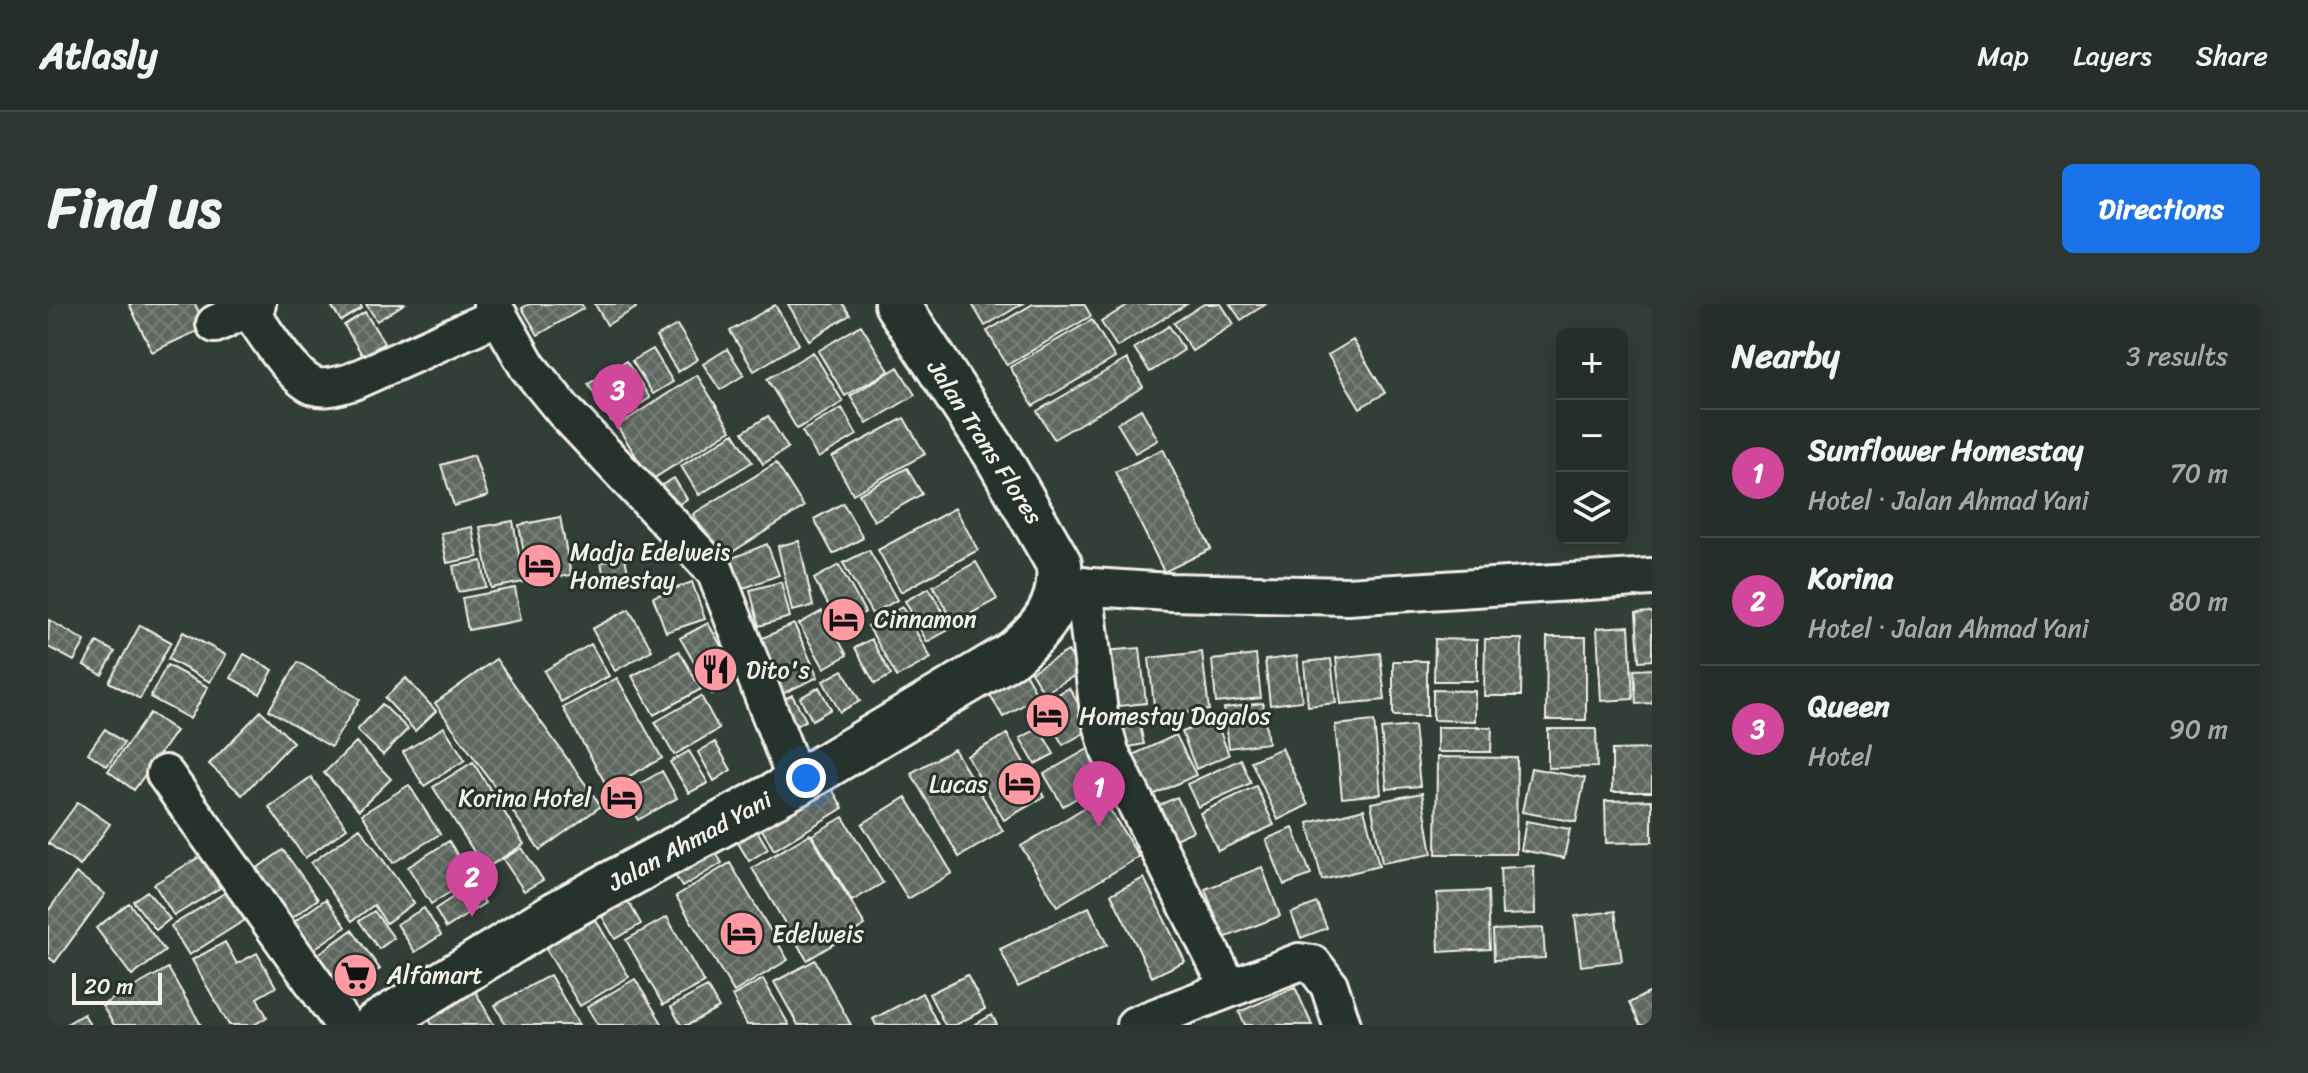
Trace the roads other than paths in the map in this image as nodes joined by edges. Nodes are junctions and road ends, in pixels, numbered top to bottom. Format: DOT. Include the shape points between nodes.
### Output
graph roads {
  1 [pos="897,304"];
  2 [pos="252,306"];
  3 [pos="495,310"];
  4 [pos="215,324"];
  5 [pos="1652,577"];
  6 [pos="1072,585"];
  7 [pos="165,774"];
  8 [pos="797,783"];
  9 [pos="1229,988"];
  10 [pos="388,1021"];
  11 [pos="344,1025"];
  12 [pos="1135,1025"];
  13 [pos="1342,1025"];
  1 -- 6 [label="highway, Jalan Trans Flores"];
  2 -- 3 [label="street" via="300,378 315,387 351,382"];
  2 -- 4 [label="street"];
  3 -- 8 [label="street" via="528,367 564,411 715,571"];
  5 -- 6 [label="street" via="1347,596"];
  6 -- 8 [label="highway, Jalan Ahmad Yani" via="1040,632 1011,655"];
  6 -- 9 [label="street" via="1110,752"];
  7 -- 11 [label="street"];
  8 -- 10 [label="highway, Jalan Ahmad Yani" via="556,914"];
  9 -- 12 [label="street"];
  9 -- 13 [label="street" via="1299,962 1313,964 1329,985"];
}
